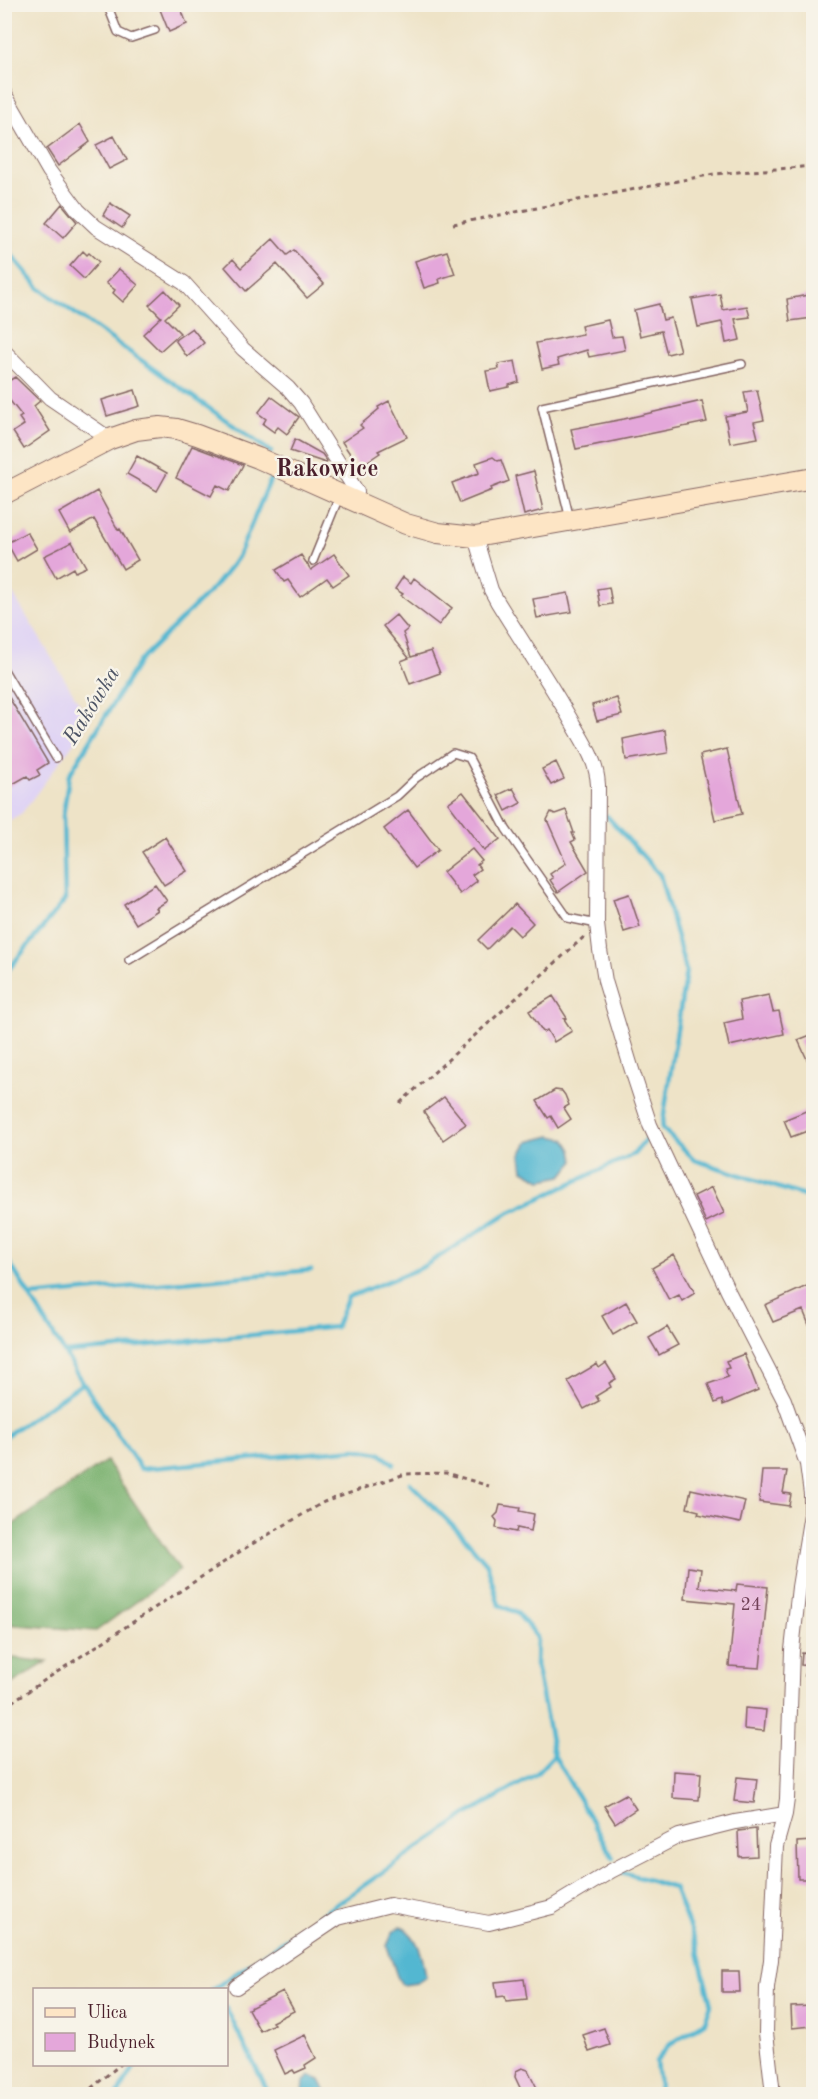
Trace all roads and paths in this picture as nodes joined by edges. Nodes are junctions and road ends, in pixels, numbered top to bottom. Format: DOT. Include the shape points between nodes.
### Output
graph roads {
  1 [pos="107,4"];
  2 [pos="155,30"];
  3 [pos="4,93"];
  4 [pos="813,166"];
  5 [pos="453,224"];
  6 [pos="4,351"];
  7 [pos="742,364"];
  8 [pos="110,439"];
  9 [pos="813,478"];
  10 [pos="4,494"];
  11 [pos="348,498"];
  12 [pos="571,522"];
  13 [pos="476,537"];
  14 [pos="313,561"];
  15 [pos="4,670"];
  16 [pos="56,758"];
  17 [pos="597,924"];
  18 [pos="129,960"];
  19 [pos="400,1103"];
  20 [pos="489,1486"];
  21 [pos="4,1707"];
  22 [pos="785,1814"];
  23 [pos="236,1987"];
  24 [pos="119,2066"];
  25 [pos="84,2094"];
  26 [pos="773,2094"];
  1 -- 2 [label="lane" via="118,33 131,38"];
  3 -- 11 [label="street" via="49,171 78,210 96,227 184,283 243,349 294,396 357,492"];
  4 -- 5 [label="path" via="714,174"];
  6 -- 8 [label="street" via="50,398"];
  7 -- 12 [label="lane" via="543,407"];
  8 -- 10 [label="street"];
  8 -- 11 [label="street" via="136,430 177,429"];
  9 -- 12 [label="street"];
  11 -- 13 [label="street" via="406,524 438,533"];
  11 -- 14 [label="lane"];
  12 -- 13 [label="street"];
  13 -- 17 [label="street" via="491,590 594,760"];
  15 -- 16 [label="lane"];
  17 -- 18 [label="lane" via="568,918 506,828 469,758 453,753 397,796"];
  17 -- 19 [label="path"];
  17 -- 22 [label="street" via="606,981 650,1125 784,1400 807,1464 811,1514 792,1650"];
  20 -- 21 [label="path" via="446,1473 405,1474 324,1502 248,1547"];
  22 -- 23 [label="street" via="679,1836 552,1906 489,1923 390,1905 338,1918"];
  22 -- 26 [label="street" via="776,1846 766,2007"];
  24 -- 25 [label="path"];
}
